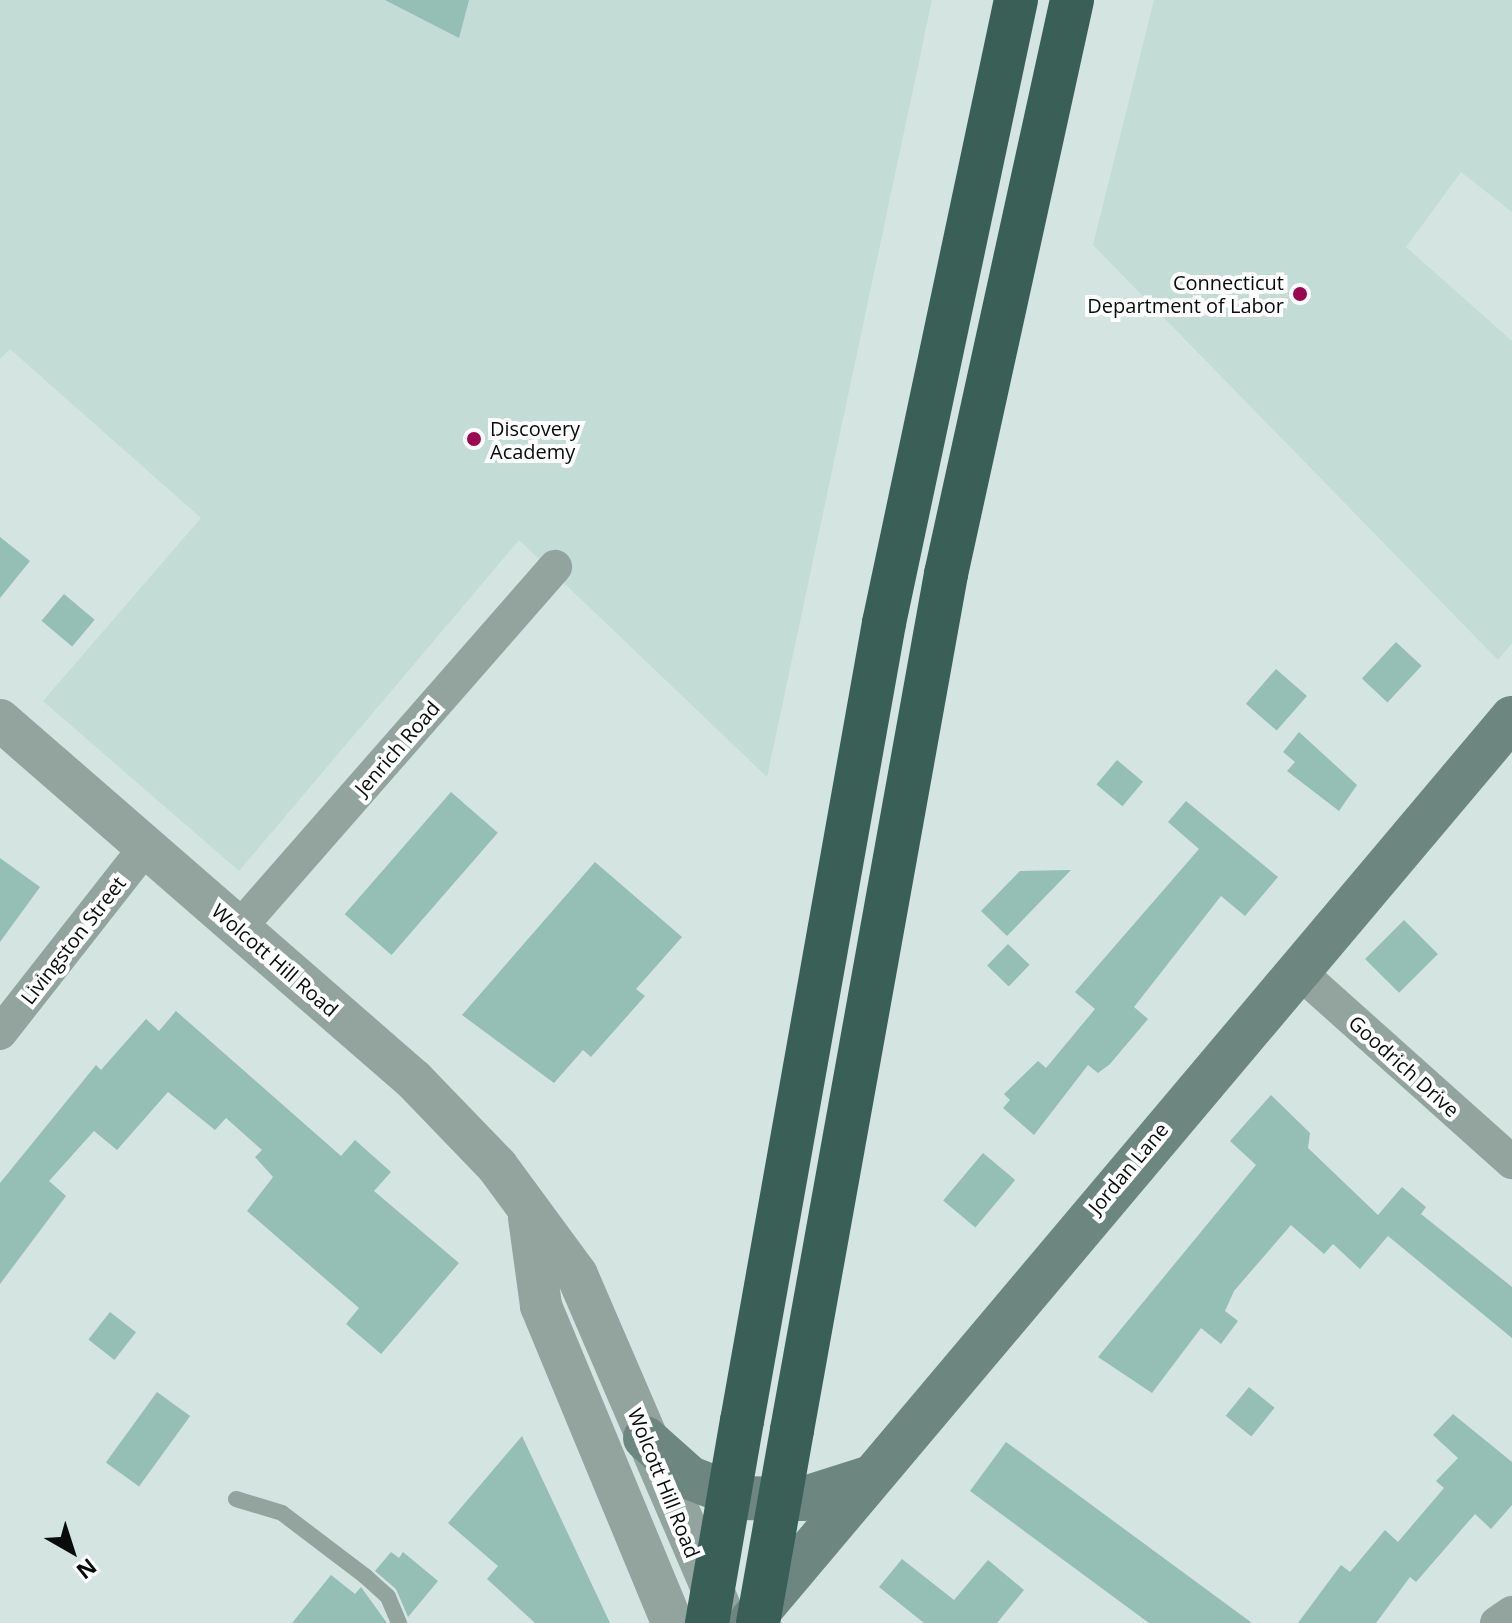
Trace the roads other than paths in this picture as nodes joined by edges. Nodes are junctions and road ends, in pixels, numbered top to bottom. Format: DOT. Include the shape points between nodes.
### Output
graph roads {
  1 [pos="1016,0"];
  2 [pos="1072,0"];
  3 [pos="555,567"];
  4 [pos="1512,718"];
  5 [pos="0,720"];
  6 [pos="146,847"];
  7 [pos="239,928"];
  8 [pos="1296,969"];
  9 [pos="0,1033"];
  10 [pos="1512,1162"];
  11 [pos="529,1218"];
  12 [pos="603,1336"];
  13 [pos="560,1353"];
  14 [pos="645,1438"];
  15 [pos="873,1476"];
  16 [pos="236,1499"];
  17 [pos="1512,1613"];
  18 [pos="399,1623"];
  19 [pos="672,1623"];
  20 [pos="707,1623"];
  21 [pos="729,1623"];
  22 [pos="750,1623"];
  23 [pos="758,1623"];
  24 [pos="1497,1623"];
  1 -- 20 [label="highway, bridge" via="884,623"];
  2 -- 23 [label="highway, bridge" via="946,574"];
  3 -- 7 [label="street, Jenrich Road"];
  4 -- 8 [label="main road, Jordan Lane"];
  5 -- 6 [label="street, Wolcott Hill Road"];
  6 -- 7 [label="street, Wolcott Hill Road"];
  6 -- 9 [label="street, Livingston Street"];
  7 -- 11 [label="street, Wolcott Hill Road" via="451,1115 497,1166"];
  8 -- 10 [label="street, Goodrich Drive"];
  8 -- 15 [label="main road, Jordan Lane"];
  11 -- 12 [label="street, Wolcott Hill Road" via="577,1275"];
  11 -- 13 [label="street, Wolcott Hill Road" via="541,1306"];
  12 -- 13 [label="street"];
  12 -- 14 [label="street, Wolcott Hill Road"];
  13 -- 19 [label="street, Wolcott Hill Road"];
  14 -- 15 [label="main road" via="690,1478 742,1498 802,1499"];
  14 -- 21 [label="street, Wolcott Hill Road"];
  15 -- 22 [label="main road, Jordan Lane"];
  16 -- 18 [label="lane" via="282,1513 365,1576 388,1597"];
  17 -- 24 [label="street"];
}
